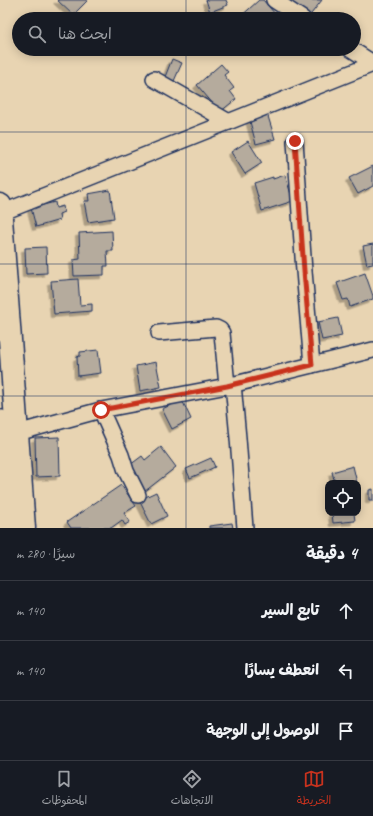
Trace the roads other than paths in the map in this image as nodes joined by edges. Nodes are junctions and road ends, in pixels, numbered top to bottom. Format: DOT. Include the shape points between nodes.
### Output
graph roads {
  1 [pos="274,0"];
  2 [pos="292,12"];
  3 [pos="361,56"];
  4 [pos="373,64"];
  5 [pos="154,79"];
  6 [pos="229,122"];
  7 [pos="295,141"];
  8 [pos="0,209"];
  9 [pos="159,333"];
  10 [pos="373,350"];
  11 [pos="312,365"];
  12 [pos="230,385"];
  13 [pos="101,410"];
  14 [pos="8,427"];
  15 [pos="138,495"];
  16 [pos="8,528"];
  17 [pos="24,528"];
  18 [pos="245,528"];
  1 -- 2 [label="street"];
  3 -- 4 [label="street"];
  4 -- 6 [label="street"];
  5 -- 6 [label="street"];
  6 -- 8 [label="street"];
  7 -- 11 [label="street"];
  8 -- 14 [label="highway"];
  9 -- 12 [label="street" via="216,328 220,330"];
  10 -- 11 [label="street"];
  11 -- 12 [label="street"];
  12 -- 13 [label="street"];
  12 -- 18 [label="street" via="238,438"];
  13 -- 14 [label="street"];
  13 -- 15 [label="street"];
  14 -- 16 [label="highway"];
  14 -- 17 [label="highway"];
}
